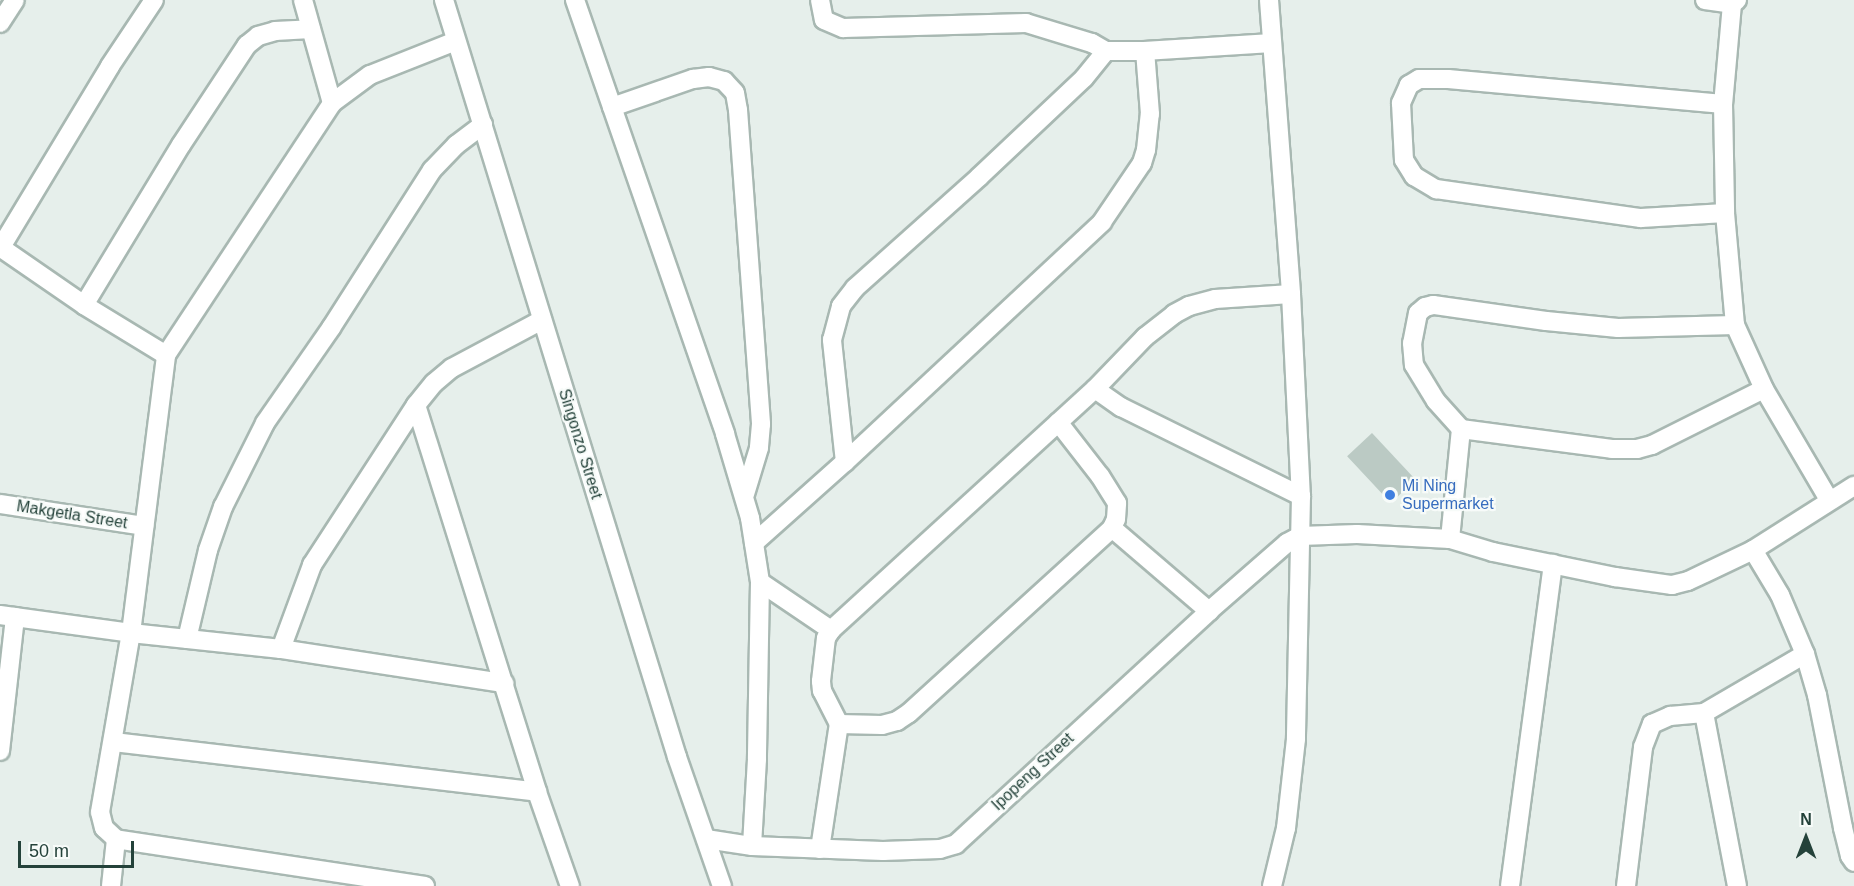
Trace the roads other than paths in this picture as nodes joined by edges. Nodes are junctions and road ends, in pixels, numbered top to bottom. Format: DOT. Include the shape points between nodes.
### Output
graph roads {
  1 [pos="15,0"];
  2 [pos="154,0"];
  3 [pos="303,0"];
  4 [pos="444,0"];
  5 [pos="575,0"];
  6 [pos="820,0"];
  7 [pos="1269,0"];
  8 [pos="1705,0"];
  9 [pos="1734,2"];
  10 [pos="0,24"];
  11 [pos="311,29"];
  12 [pos="456,41"];
  13 [pos="1271,43"];
  14 [pos="1106,51"];
  15 [pos="1145,51"];
  16 [pos="332,103"];
  17 [pos="1723,104"];
  18 [pos="612,107"];
  19 [pos="483,125"];
  20 [pos="1725,213"];
  21 [pos="0,247"];
  22 [pos="1291,294"];
  23 [pos="84,305"];
  24 [pos="542,320"];
  25 [pos="1735,325"];
  26 [pos="166,355"];
  27 [pos="1095,389"];
  28 [pos="1764,389"];
  29 [pos="416,405"];
  30 [pos="1058,422"];
  31 [pos="1461,429"];
  32 [pos="845,462"];
  33 [pos="1854,486"];
  34 [pos="744,494"];
  35 [pos="1301,496"];
  36 [pos="1829,500"];
  37 [pos="0,504"];
  38 [pos="144,526"];
  39 [pos="1112,528"];
  40 [pos="1300,536"];
  41 [pos="1449,539"];
  42 [pos="754,543"];
  43 [pos="1753,550"];
  44 [pos="1553,564"];
  45 [pos="760,582"];
  46 [pos="1209,610"];
  47 [pos="8,616"];
  48 [pos="831,630"];
  49 [pos="131,633"];
  50 [pos="187,639"];
  51 [pos="281,649"];
  52 [pos="1805,654"];
  53 [pos="504,683"];
  54 [pos="1704,713"];
  55 [pos="3,716"];
  56 [pos="839,724"];
  57 [pos="114,742"];
  58 [pos="0,751"];
  59 [pos="537,792"];
  60 [pos="116,839"];
  61 [pos="706,839"];
  62 [pos="752,846"];
  63 [pos="820,849"];
  64 [pos="1854,862"];
  65 [pos="111,886"];
  66 [pos="425,886"];
  67 [pos="570,886"];
  68 [pos="722,886"];
  69 [pos="1272,886"];
  70 [pos="1510,886"];
  71 [pos="1626,886"];
  72 [pos="1737,886"];
  1 -- 10 [label="street"];
  2 -- 21 [label="street"];
  3 -- 11 [label="street"];
  4 -- 12 [label="street, Singonzo Street"];
  5 -- 18 [label="street"];
  6 -- 14 [label="street" via="824,20 843,28 1026,23"];
  7 -- 13 [label="street"];
  8 -- 9 [label="street"];
  9 -- 17 [label="street"];
  11 -- 16 [label="street"];
  11 -- 23 [label="street" via="275,31 258,36 247,45"];
  12 -- 16 [label="street" via="370,75"];
  12 -- 19 [label="street, Singonzo Street"];
  13 -- 15 [label="street"];
  13 -- 22 [label="street"];
  14 -- 15 [label="street"];
  14 -- 32 [label="street" via="1084,78 855,288 841,306 832,340 832,362"];
  15 -- 32 [label="street" via="1150,114 1146,150 1142,164 1102,222"];
  16 -- 26 [label="street"];
  17 -- 20 [label="street"];
  17 -- 20 [label="street" via="1448,79 1419,79 1409,85 1401,103 1404,160 1414,176 1436,189 1641,218"];
  18 -- 34 [label="street"];
  18 -- 34 [label="street" via="709,77 724,81 735,93 761,424 759,448"];
  19 -- 24 [label="street, Singonzo Street"];
  19 -- 50 [label="street" via="432,170 265,423 223,507 208,550"];
  20 -- 25 [label="street"];
  21 -- 23 [label="street"];
  22 -- 27 [label="street" via="1215,299 1189,306 1145,337"];
  22 -- 35 [label="street"];
  23 -- 26 [label="street"];
  24 -- 29 [label="street" via="452,368"];
  24 -- 61 [label="street, Singonzo Street"];
  25 -- 28 [label="street"];
  25 -- 31 [label="street" via="1618,328 1472,309 1425,307 1414,324 1414,365 1436,401"];
  26 -- 38 [label="street"];
  27 -- 30 [label="street"];
  27 -- 35 [label="street" via="1121,407"];
  28 -- 31 [label="street" via="1677,435 1637,449"];
  28 -- 36 [label="street"];
  29 -- 51 [label="street" via="312,565"];
  29 -- 53 [label="street"];
  30 -- 39 [label="street" via="1117,503"];
  30 -- 48 [label="street"];
  31 -- 41 [label="street"];
  32 -- 42 [label="street"];
  33 -- 36 [label="street"];
  34 -- 42 [label="street"];
  35 -- 40 [label="street"];
  36 -- 43 [label="street"];
  37 -- 38 [label="street, Makgetla Street"];
  38 -- 49 [label="street"];
  39 -- 46 [label="street"];
  39 -- 56 [label="street" via="909,713 882,725"];
  40 -- 41 [label="street" via="1358,534"];
  40 -- 46 [label="street, Ipopeng Street"];
  40 -- 69 [label="street" via="1296,739 1286,828"];
  41 -- 44 [label="street"];
  42 -- 45 [label="street"];
  43 -- 44 [label="street" via="1672,585"];
  43 -- 52 [label="street" via="1780,595"];
  44 -- 70 [label="street"];
  45 -- 48 [label="street"];
  45 -- 62 [label="street"];
  46 -- 63 [label="street, Ipopeng Street" via="956,844 914,851"];
  47 -- 49 [label="street"];
  47 -- 55 [label="street"];
  48 -- 56 [label="street" via="826,638 821,681"];
  49 -- 50 [label="street"];
  49 -- 57 [label="street"];
  50 -- 51 [label="street"];
  51 -- 53 [label="street"];
  52 -- 54 [label="street"];
  52 -- 64 [label="street" via="1845,837"];
  53 -- 59 [label="street"];
  54 -- 71 [label="street" via="1661,718 1647,733"];
  54 -- 72 [label="street"];
  55 -- 58 [label="street"];
  56 -- 63 [label="street"];
  57 -- 59 [label="street"];
  57 -- 60 [label="street" via="100,812 104,828"];
  59 -- 67 [label="street"];
  60 -- 65 [label="street"];
  60 -- 66 [label="street"];
  61 -- 62 [label="street, Ipopeng Street"];
  61 -- 68 [label="street, Singonzo Street"];
  62 -- 63 [label="street, Ipopeng Street"];
}
